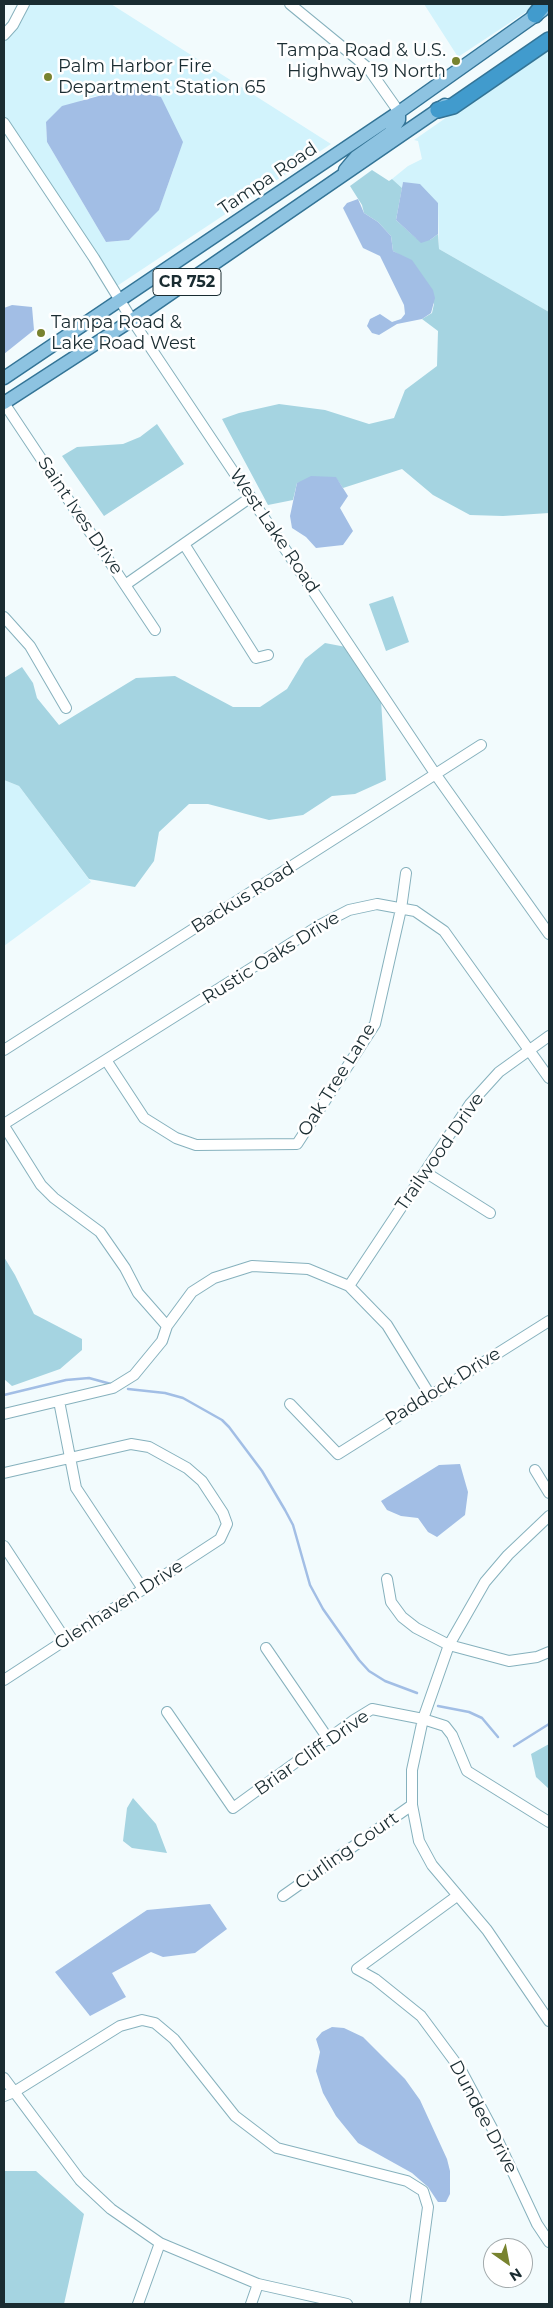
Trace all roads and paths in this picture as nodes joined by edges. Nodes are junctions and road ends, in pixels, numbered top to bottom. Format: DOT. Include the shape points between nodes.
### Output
graph roads {
  1 [pos="24,4"];
  2 [pos="290,4"];
  3 [pos="549,6"];
  4 [pos="540,9"];
  5 [pos="549,31"];
  6 [pos="4,35"];
  7 [pos="549,40"];
  8 [pos="438,110"];
  9 [pos="399,112"];
  10 [pos="4,123"];
  11 [pos="334,183"];
  12 [pos="120,301"];
  13 [pos="132,320"];
  14 [pos="4,378"];
  15 [pos="4,403"];
  16 [pos="251,497"];
  17 [pos="184,544"];
  18 [pos="125,585"];
  19 [pos="4,617"];
  20 [pos="156,630"];
  21 [pos="268,655"];
  22 [pos="66,708"];
  23 [pos="481,745"];
  24 [pos="436,774"];
  25 [pos="406,873"];
  26 [pos="401,909"];
  27 [pos="549,934"];
  28 [pos="549,1036"];
  29 [pos="4,1050"];
  30 [pos="530,1050"];
  31 [pos="106,1060"];
  32 [pos="549,1078"];
  33 [pos="4,1125"];
  34 [pos="425,1172"];
  35 [pos="490,1213"];
  36 [pos="349,1286"];
  37 [pos="549,1320"];
  38 [pos="167,1326"];
  39 [pos="430,1395"];
  40 [pos="59,1401"];
  41 [pos="290,1404"];
  42 [pos="4,1414"];
  43 [pos="71,1457"];
  44 [pos="535,1470"];
  45 [pos="4,1473"];
  46 [pos="549,1492"];
  47 [pos="549,1516"];
  48 [pos="4,1546"];
  49 [pos="387,1579"];
  50 [pos="143,1589"];
  51 [pos="65,1639"];
  52 [pos="449,1645"];
  53 [pos="266,1648"];
  54 [pos="549,1652"];
  55 [pos="4,1680"];
  56 [pos="166,1712"];
  57 [pos="423,1719"];
  58 [pos="329,1740"];
  59 [pos="412,1805"];
  60 [pos="549,1822"];
  61 [pos="283,1896"];
  62 [pos="457,1896"];
  63 [pos="549,2021"];
  64 [pos="4,2078"];
  65 [pos="14,2092"];
  66 [pos="4,2096"];
  67 [pos="549,2242"];
  68 [pos="160,2243"];
  69 [pos="258,2284"];
  70 [pos="138,2304"];
  71 [pos="251,2304"];
  72 [pos="347,2304"];
  73 [pos="415,2304"];
  1 -- 6 [label="street"];
  2 -- 9 [label="street" via="368,68"];
  3 -- 4 [label="main road, Tampa Road / CR 752"];
  4 -- 9 [label="main road, Tampa Road / CR 752"];
  5 -- 8 [label="main road, CR 752"];
  7 -- 8 [label="highway" via="453,106"];
  8 -- 11 [label="main road, CR 752"];
  9 -- 11 [label="main road" via="399,120 390,133 356,157"];
  9 -- 12 [label="main road, Tampa Road / CR 752"];
  10 -- 12 [label="street, West Lake Road"];
  11 -- 13 [label="main road, CR 752"];
  12 -- 13 [label="street, West Lake Road"];
  12 -- 14 [label="main road, Tampa Road / CR 752"];
  13 -- 15 [label="main road, CR 752"];
  13 -- 16 [label="street, West Lake Road"];
  15 -- 18 [label="street, Saint Ives Drive"];
  16 -- 17 [label="street"];
  16 -- 24 [label="street, West Lake Road"];
  17 -- 18 [label="street"];
  17 -- 21 [label="street" via="256,658"];
  18 -- 20 [label="street, Saint Ives Drive"];
  19 -- 22 [label="street" via="30,646"];
  23 -- 24 [label="street, Backus Road"];
  24 -- 27 [label="street, West Lake Road"];
  24 -- 29 [label="street, Backus Road"];
  25 -- 26 [label="street"];
  26 -- 30 [label="street, Rustic Oaks Drive" via="423,915 444,931"];
  26 -- 31 [label="street, Rustic Oaks Drive" via="377,904 349,910"];
  26 -- 31 [label="street, Oak Tree Lane" via="375,1024 297,1144 196,1145 176,1138 144,1118"];
  28 -- 30 [label="street, Trailwood Drive"];
  30 -- 32 [label="street, Rustic Oaks Drive"];
  30 -- 34 [label="street, Trailwood Drive" via="499,1072 470,1104"];
  31 -- 33 [label="street, Rustic Oaks Drive"];
  33 -- 38 [label="street" via="41,1185 100,1232 138,1293"];
  34 -- 35 [label="street"];
  34 -- 36 [label="street, Trailwood Drive"];
  36 -- 38 [label="street" via="308,1269 252,1266 214,1278 192,1292"];
  36 -- 39 [label="street" via="387,1325"];
  37 -- 39 [label="street, Paddock Drive"];
  38 -- 40 [label="street" via="162,1341 134,1374 113,1388"];
  39 -- 41 [label="street, Paddock Drive" via="338,1454"];
  40 -- 42 [label="street"];
  40 -- 43 [label="street"];
  43 -- 45 [label="street"];
  43 -- 50 [label="street" via="76,1488"];
  43 -- 50 [label="street, Glenhaven Drive" via="131,1444 149,1447 187,1468 202,1481 223,1513 227,1524 220,1539"];
  44 -- 46 [label="street"];
  47 -- 52 [label="street" via="485,1582"];
  48 -- 51 [label="street"];
  49 -- 52 [label="street" via="391,1602 402,1617"];
  50 -- 51 [label="street, Glenhaven Drive"];
  51 -- 55 [label="street, Glenhaven Drive"];
  52 -- 54 [label="street" via="509,1661"];
  52 -- 57 [label="street"];
  53 -- 58 [label="street"];
  56 -- 58 [label="street, Briar Cliff Drive" via="233,1808"];
  57 -- 58 [label="street, Briar Cliff Drive" via="372,1709"];
  57 -- 59 [label="street" via="412,1770"];
  57 -- 60 [label="street, Briar Cliff Drive" via="449,1730 471,1774"];
  59 -- 61 [label="street, Curling Court"];
  59 -- 62 [label="street" via="419,1841 432,1866"];
  62 -- 63 [label="street" via="487,1930"];
  62 -- 67 [label="street, Dundee Drive" via="358,1969 422,2016 461,2070"];
  64 -- 65 [label="street"];
  65 -- 66 [label="street"];
  65 -- 68 [label="street" via="80,2180 111,2209"];
  65 -- 73 [label="street" via="120,2026 142,2020 155,2023 174,2039 235,2116 277,2148 407,2181 423,2191 428,2207"];
  68 -- 69 [label="street"];
  68 -- 70 [label="street"];
  69 -- 71 [label="street"];
  69 -- 72 [label="street"];
}
